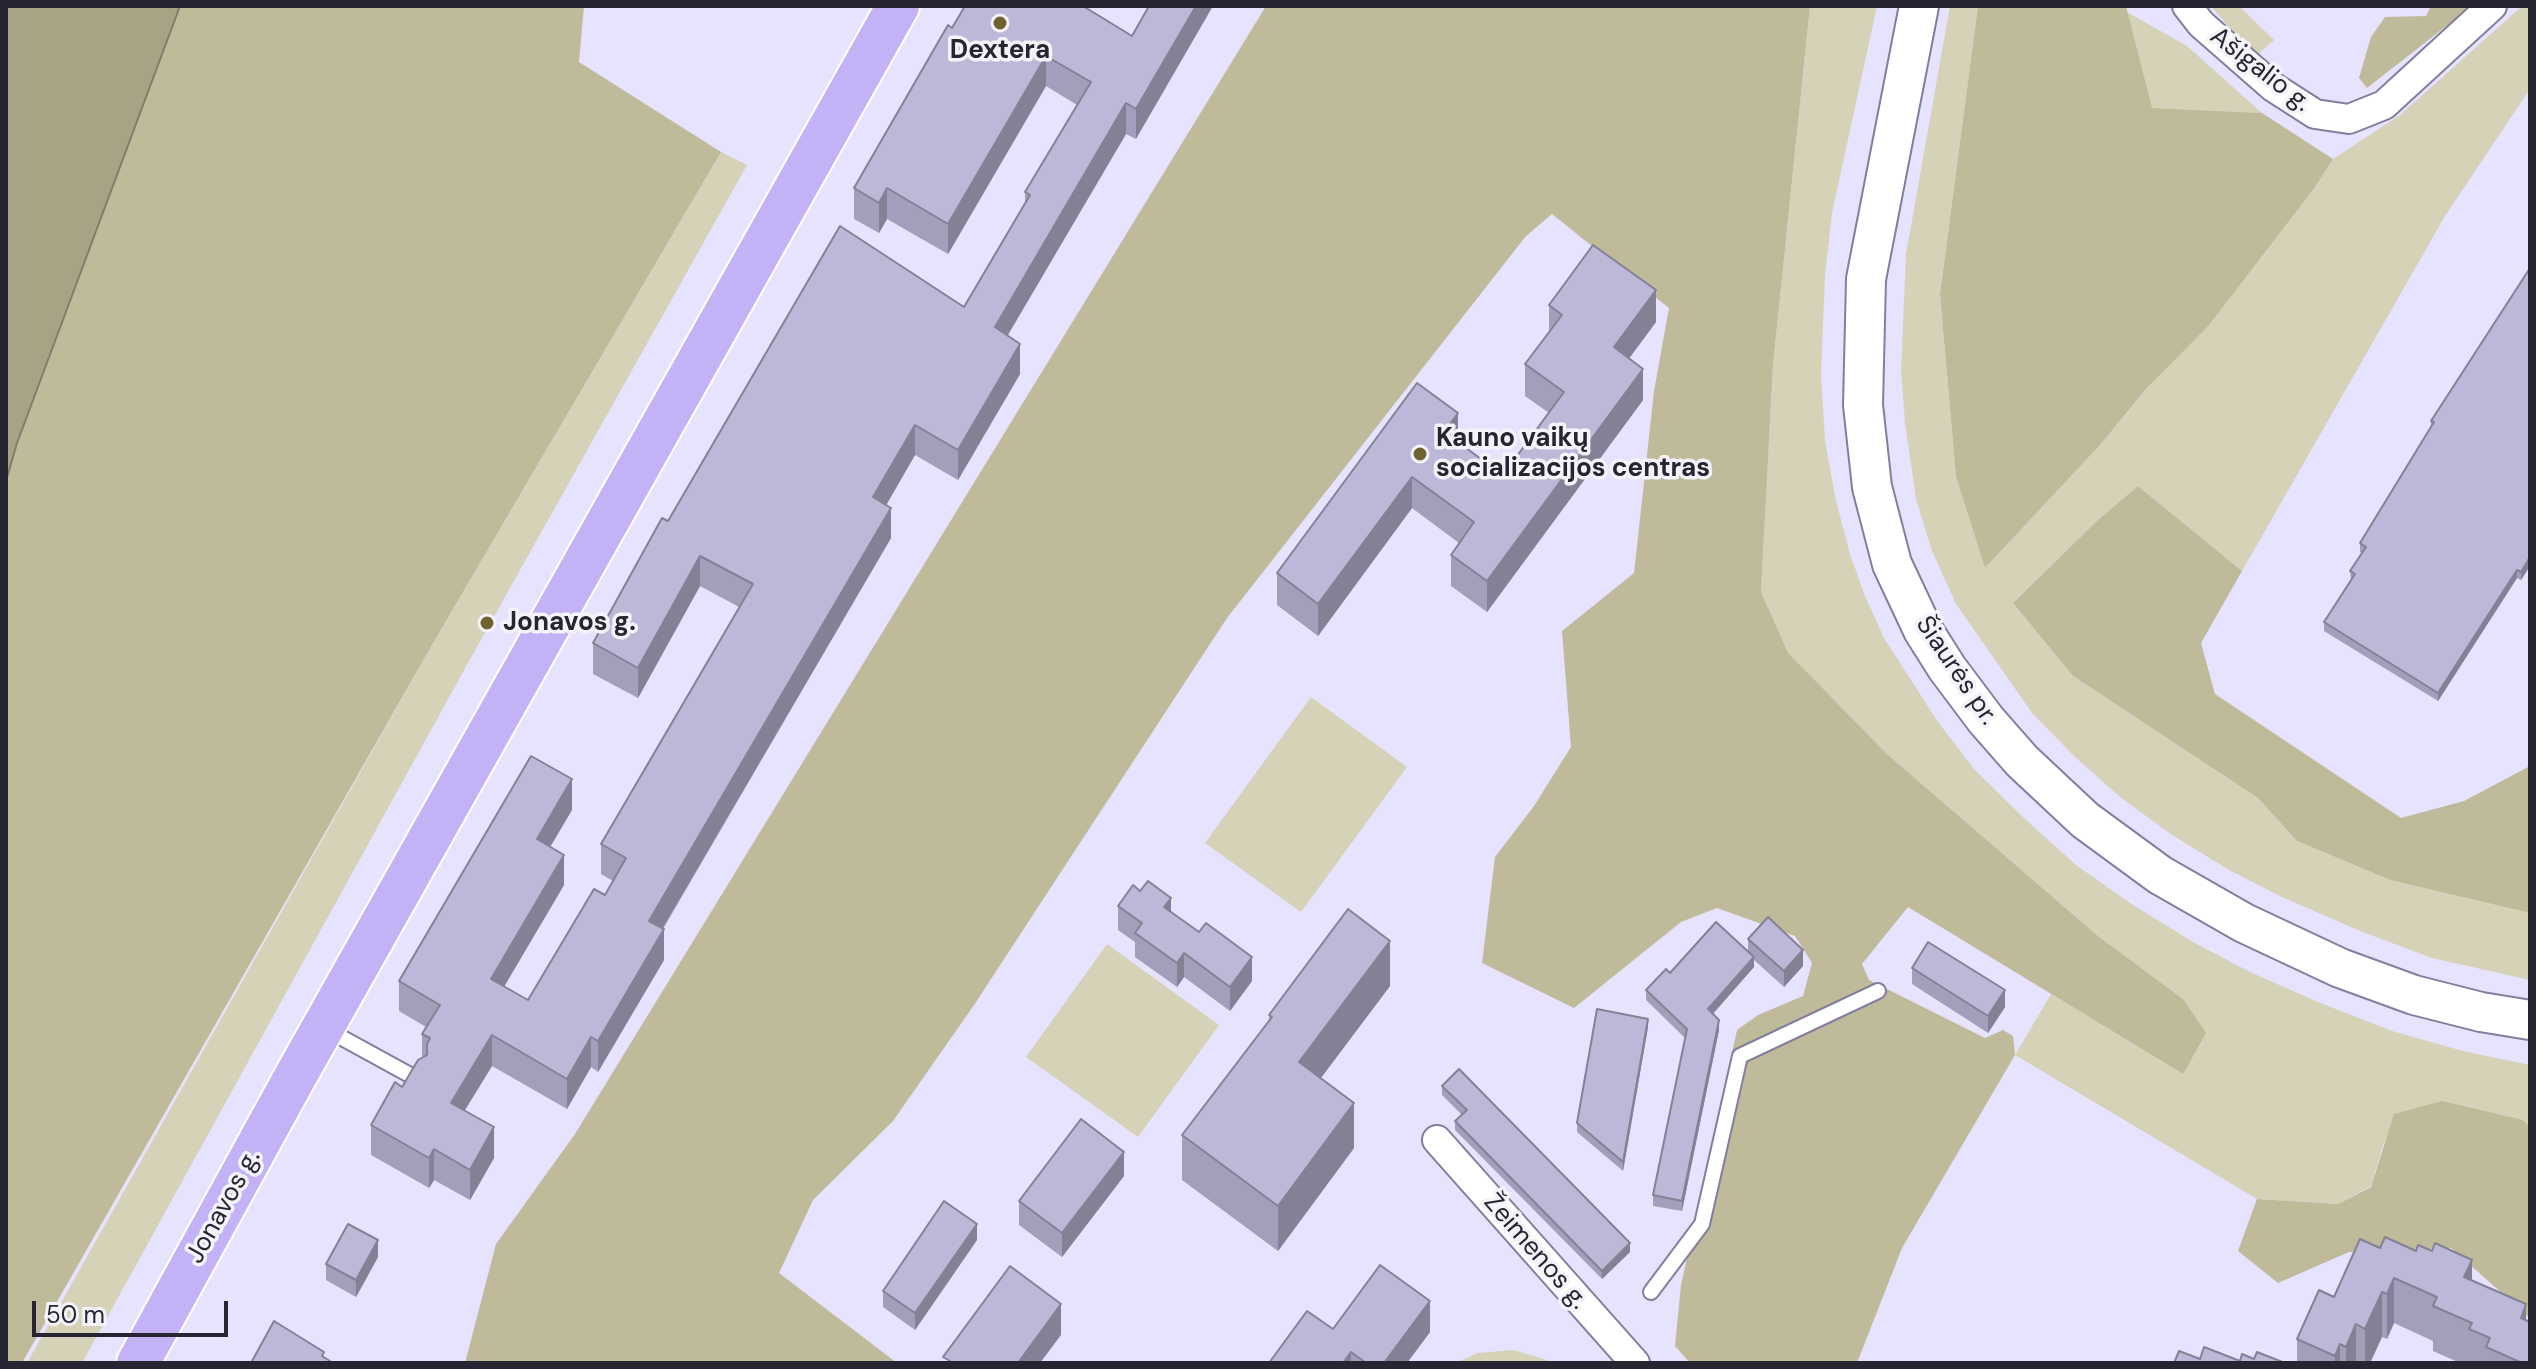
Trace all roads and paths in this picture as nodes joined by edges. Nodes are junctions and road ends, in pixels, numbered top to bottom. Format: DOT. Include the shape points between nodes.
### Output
graph roads {
  1 [pos="898,6"];
  2 [pos="1919,6"];
  3 [pos="2187,6"];
  4 [pos="2492,6"];
  5 [pos="1878,991"];
  6 [pos="2530,1020"];
  7 [pos="323,1028"];
  8 [pos="419,1080"];
  9 [pos="1437,1140"];
  10 [pos="1651,1292"];
  11 [pos="138,1363"];
  12 [pos="1635,1363"];
  1 -- 7 [label="main road, Jonavos g."];
  2 -- 6 [label="main road, Šiaurės pr." via="1866,279 1863,405 1872,487 1892,564 1923,630 1986,720 2022,761 2085,820 2160,875 2244,923 2340,968 2414,995"];
  3 -- 4 [label="street, Ašigalio g." via="2273,87 2315,114 2349,119 2384,105"];
  5 -- 10 [label="lane" via="1740,1056 1702,1224"];
  7 -- 8 [label="lane"];
  7 -- 11 [label="main road, Jonavos g."];
  9 -- 12 [label="street, Žeimenos g."];
}
